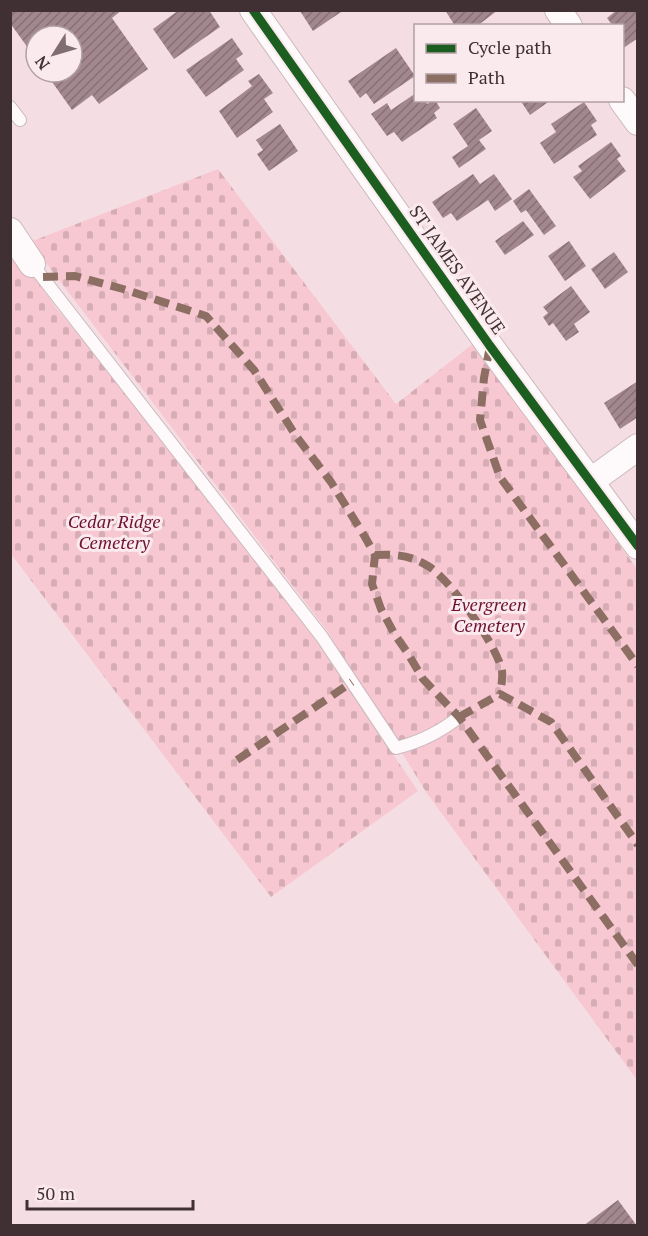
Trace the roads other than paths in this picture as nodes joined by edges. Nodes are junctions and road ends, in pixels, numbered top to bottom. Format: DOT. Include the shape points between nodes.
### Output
graph roads {
  1 [pos="253,10"];
  2 [pos="558,10"];
  3 [pos="568,24"];
  4 [pos="623,102"];
  5 [pos="10,107"];
  6 [pos="20,120"];
  7 [pos="638,122"];
  8 [pos="10,231"];
  9 [pos="32,264"];
  10 [pos="638,447"];
  11 [pos="591,481"];
  12 [pos="638,546"];
  13 [pos="459,717"];
  1 -- 11 [label="street, ST JAMES AVENUE" via="490,346"];
  2 -- 3 [label="street"];
  4 -- 7 [label="street"];
  5 -- 6 [label="lane"];
  8 -- 9 [label="street"];
  9 -- 13 [label="lane" via="322,637 396,748 424,740"];
  10 -- 11 [label="street"];
  11 -- 12 [label="street, ST JAMES AVENUE"];
}
